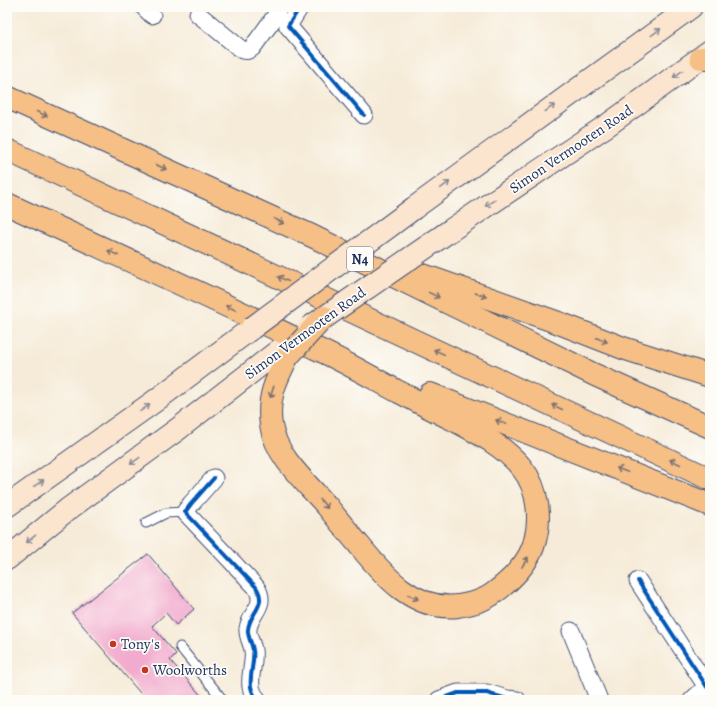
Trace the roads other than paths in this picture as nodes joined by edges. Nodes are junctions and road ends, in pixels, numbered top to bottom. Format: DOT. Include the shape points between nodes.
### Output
graph roads {
  1 [pos="300,7"];
  2 [pos="691,7"];
  3 [pos="198,14"];
  4 [pos="279,16"];
  5 [pos="707,56"];
  6 [pos="7,97"];
  7 [pos="364,115"];
  8 [pos="7,150"];
  9 [pos="7,204"];
  10 [pos="312,236"];
  11 [pos="324,317"];
  12 [pos="317,349"];
  13 [pos="287,350"];
  14 [pos="710,376"];
  15 [pos="710,427"];
  16 [pos="214,478"];
  17 [pos="710,478"];
  18 [pos="710,505"];
  19 [pos="7,506"];
  20 [pos="186,512"];
  21 [pos="146,523"];
  22 [pos="7,559"];
  23 [pos="638,581"];
  24 [pos="571,631"];
  25 [pos="180,647"];
  26 [pos="708,685"];
  27 [pos="223,700"];
  28 [pos="258,700"];
  29 [pos="440,700"];
  30 [pos="511,700"];
  31 [pos="599,700"];
  32 [pos="692,700"];
  1 -- 4 [label="street"];
  19 -- 2 [label="main road, one-way, bridge" via="155,401 414,208"];
  3 -- 4 [label="street" via="245,51 252,48"];
  4 -- 7 [label="street"];
  5 -- 11 [label="main road, Simon Vermooten Road, one-way, bridge"];
  6 -- 10 [label="highway, N4, one-way"];
  17 -- 8 [label="highway, one-way"];
  12 -- 9 [label="highway, one-way"];
  10 -- 14 [label="highway, one-way" via="623,348"];
  10 -- 15 [label="highway, N4, one-way" via="595,375"];
  11 -- 13 [label="highway, bridge"];
  13 -- 12 [label="highway, one-way" via="269,407 271,426 278,446 296,472 381,572 404,592 426,603 448,607 471,604 490,597 521,568 533,548 538,530 538,508 532,485 523,469 501,448 476,432"];
  18 -- 12 [label="highway, one-way"];
  13 -- 22 [label="main road, Simon Vermooten Road, one-way" via="67,510"];
  16 -- 20 [label="street"];
  20 -- 21 [label="lane" via="166,514"];
  20 -- 28 [label="street" via="260,593 258,610 250,621 247,633 253,651 250,686"];
  23 -- 26 [label="street"];
  24 -- 31 [label="street"];
  25 -- 27 [label="lane"];
  26 -- 32 [label="street"];
  29 -- 30 [label="street" via="458,693 487,693"];
}
